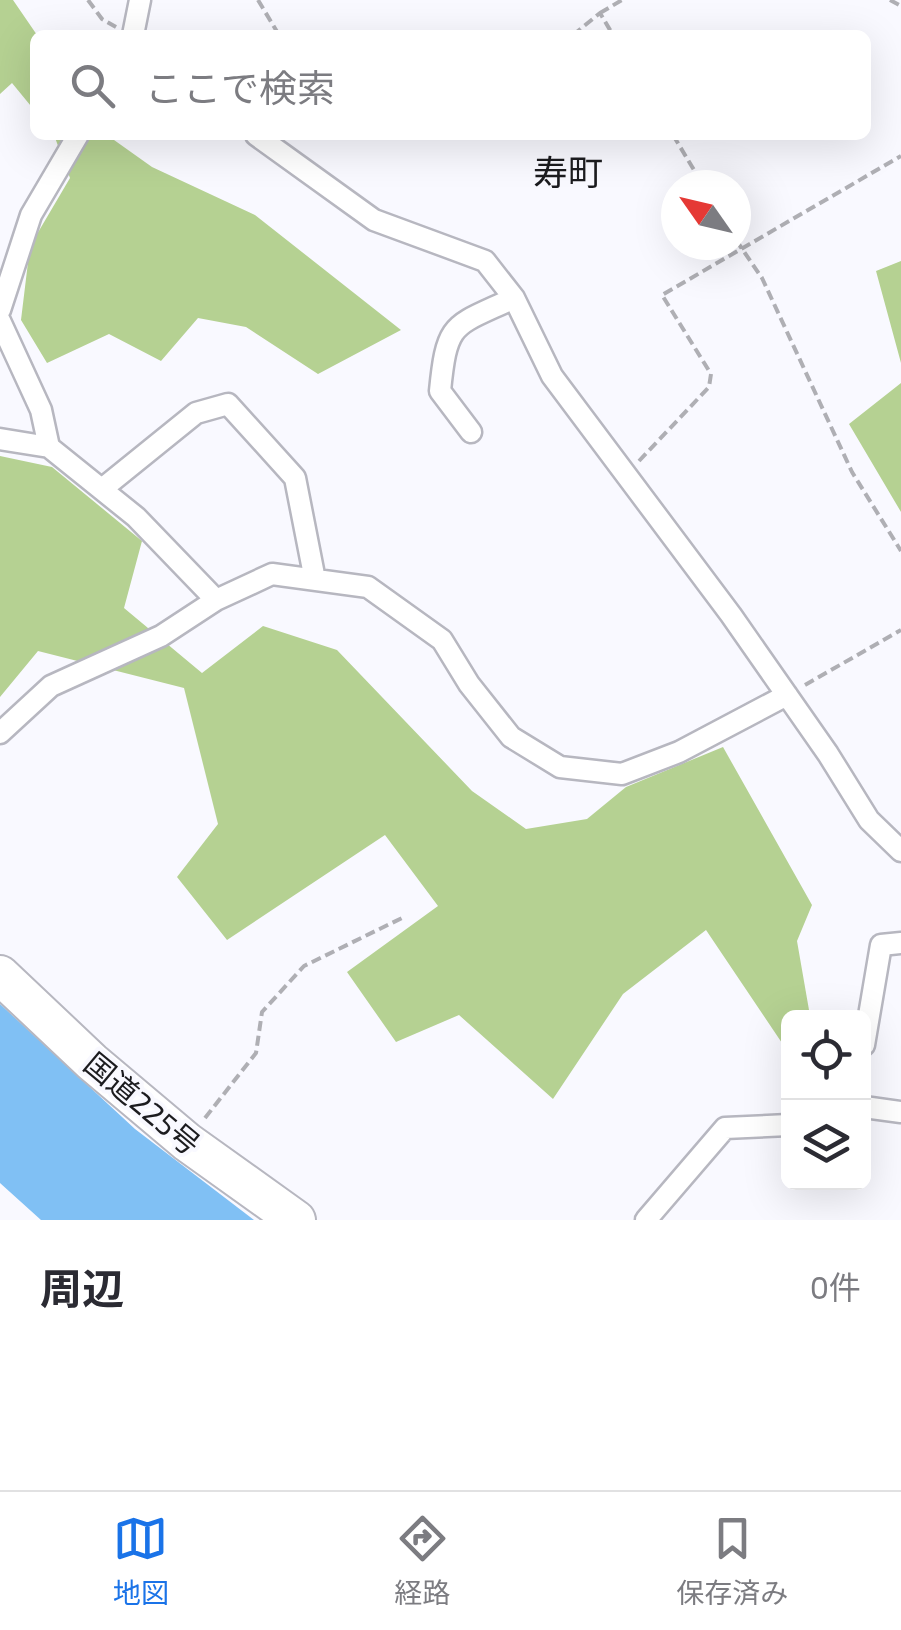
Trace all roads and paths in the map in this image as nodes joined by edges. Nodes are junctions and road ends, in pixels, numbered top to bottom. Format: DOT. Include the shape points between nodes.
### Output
graph roads {
  1 [pos="88,0"];
  2 [pos="140,0"];
  3 [pos="258,0"];
  4 [pos="622,0"];
  5 [pos="890,0"];
  6 [pos="901,6"];
  7 [pos="600,14"];
  8 [pos="122,30"];
  9 [pos="125,30"];
  10 [pos="277,30"];
  11 [pos="579,30"];
  12 [pos="610,30"];
  13 [pos="75,140"];
  14 [pos="263,140"];
  15 [pos="676,140"];
  16 [pos="901,156"];
  17 [pos="694,170"];
  18 [pos="751,241"];
  19 [pos="718,260"];
  20 [pos="749,260"];
  21 [pos="514,298"];
  22 [pos="0,310"];
  23 [pos="0,320"];
  24 [pos="471,432"];
  25 [pos="0,439"];
  26 [pos="49,447"];
  27 [pos="625,475"];
  28 [pos="102,490"];
  29 [pos="901,551"];
  30 [pos="315,580"];
  31 [pos="216,600"];
  32 [pos="901,630"];
  33 [pos="786,695"];
  34 [pos="0,732"];
  35 [pos="901,851"];
  36 [pos="404,917"];
  37 [pos="901,943"];
  38 [pos="0,976"];
  39 [pos="870,1010"];
  40 [pos="871,1109"];
  41 [pos="901,1112"];
  42 [pos="781,1124"];
  43 [pos="187,1142"];
  44 [pos="296,1220"];
  45 [pos="646,1220"];
  1 -- 8 [label="path" via="102,19"];
  2 -- 9 [label="street"];
  3 -- 10 [label="path"];
  4 -- 7 [label="path"];
  5 -- 6 [label="path"];
  7 -- 11 [label="path"];
  7 -- 12 [label="path"];
  13 -- 22 [label="street" via="31,215"];
  14 -- 21 [label="street" via="374,220 486,261"];
  15 -- 17 [label="path"];
  16 -- 18 [label="path"];
  19 -- 27 [label="path" via="662,294 711,374 710,387"];
  20 -- 29 [label="path" via="852,472"];
  21 -- 24 [label="street" via="458,325 444,346 440,391"];
  21 -- 27 [label="street" via="552,376"];
  23 -- 26 [label="street" via="41,410"];
  25 -- 26 [label="street"];
  26 -- 28 [label="street"];
  27 -- 33 [label="street"];
  28 -- 30 [label="street" via="196,413 228,404 295,478"];
  28 -- 31 [label="street"];
  30 -- 31 [label="street" via="272,574"];
  30 -- 33 [label="street" via="368,587 442,640 511,737 560,767 622,774"];
  31 -- 34 [label="street" via="161,636 50,686"];
  32 -- 33 [label="path"];
  33 -- 35 [label="street" via="869,820"];
  36 -- 43 [label="path" via="304,966 262,1012 256,1053"];
  37 -- 39 [label="street" via="881,945"];
  38 -- 43 [label="highway, 国道225号"];
  40 -- 41 [label="street"];
  42 -- 45 [label="street" via="725,1128"];
  43 -- 44 [label="highway, 国道225号"];
}
